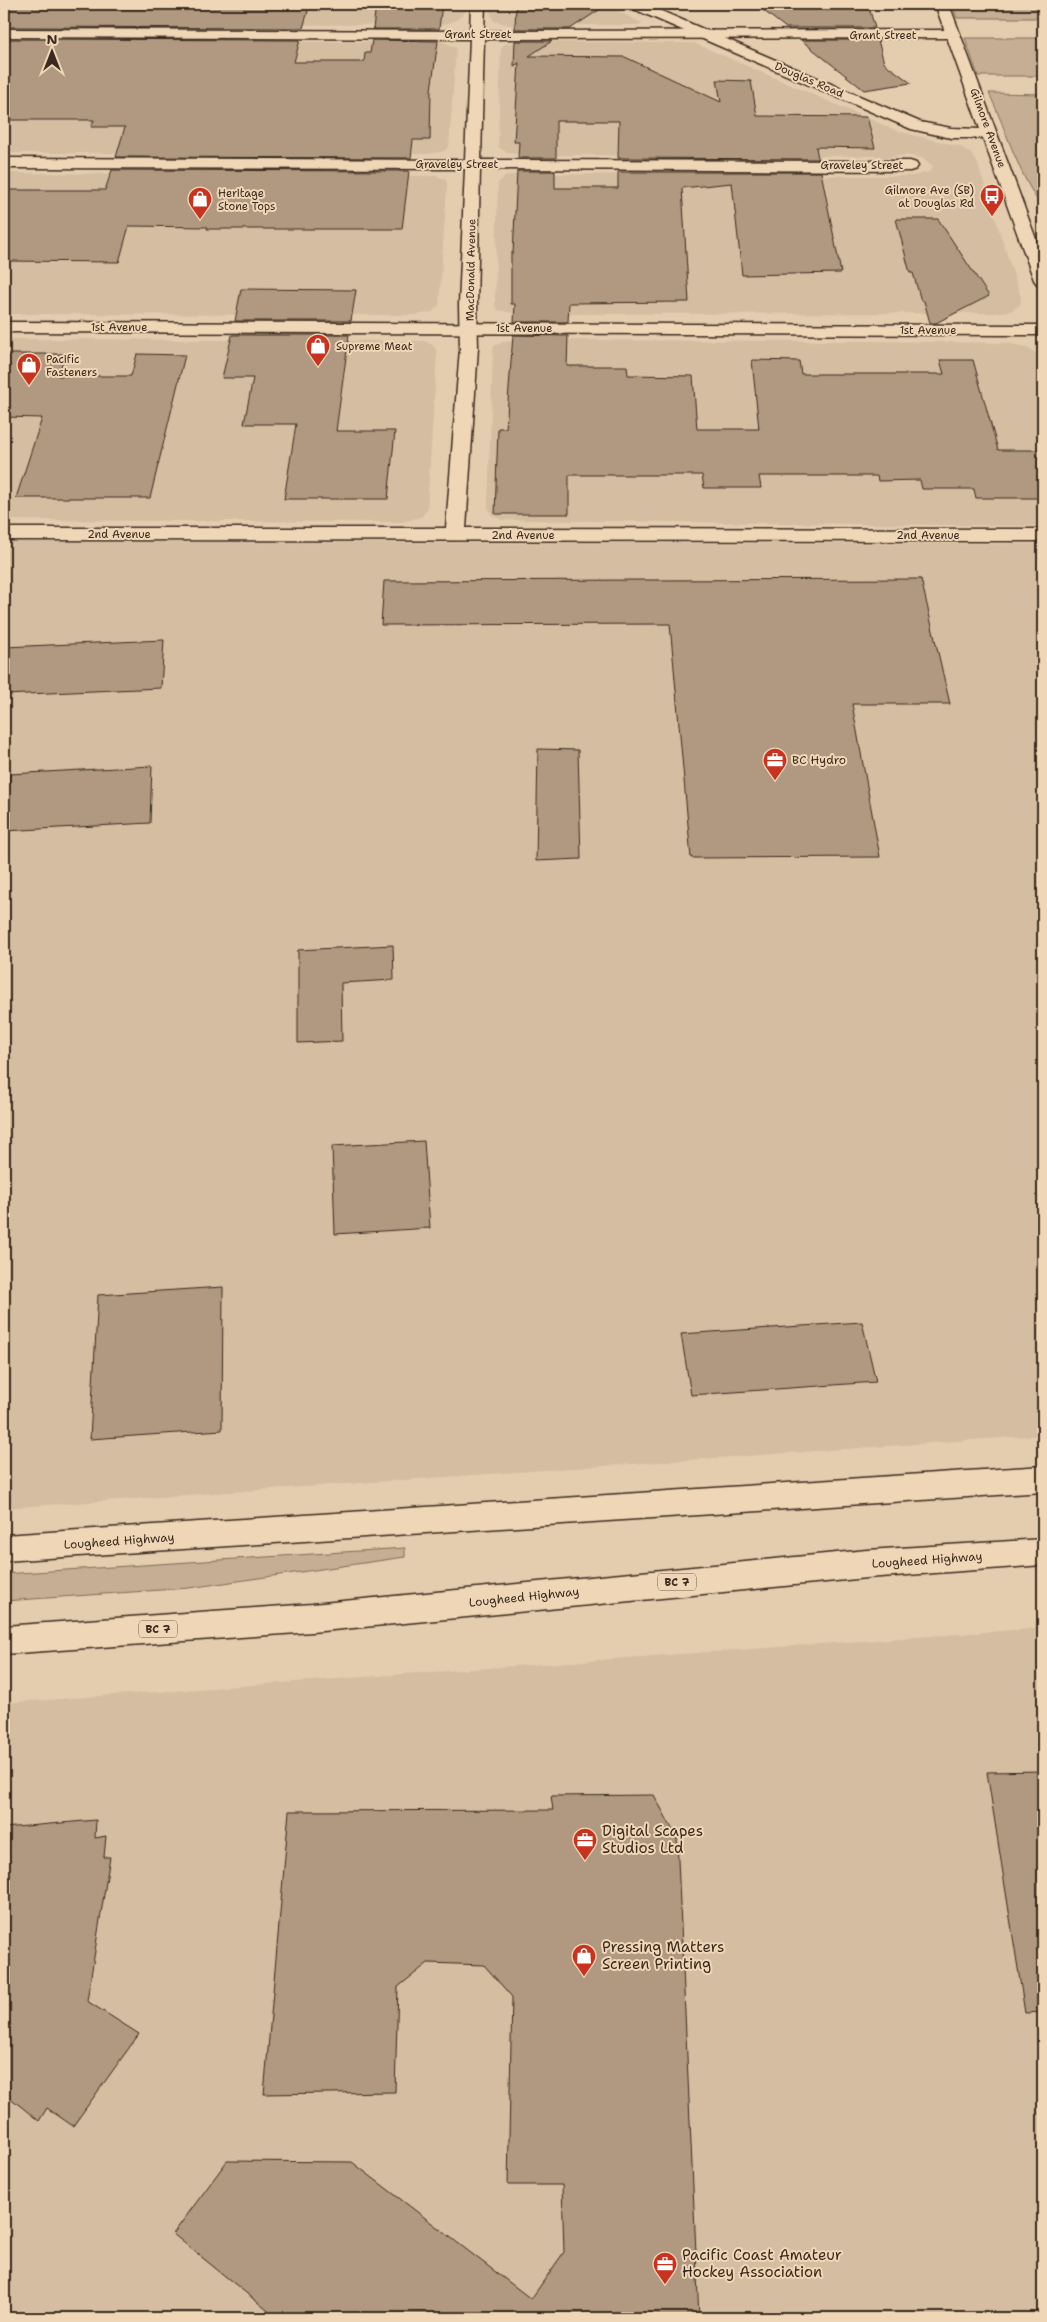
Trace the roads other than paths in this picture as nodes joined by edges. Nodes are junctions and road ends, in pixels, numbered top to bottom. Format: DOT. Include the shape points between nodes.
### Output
graph roads {
  1 [pos="478,4"];
  2 [pos="634,4"];
  3 [pos="942,4"];
  4 [pos="4,33"];
  5 [pos="477,34"];
  6 [pos="953,34"];
  7 [pos="706,36"];
  8 [pos="990,134"];
  9 [pos="4,163"];
  10 [pos="473,164"];
  11 [pos="910,166"];
  12 [pos="1043,280"];
  13 [pos="4,327"];
  14 [pos="470,328"];
  15 [pos="1043,330"];
  16 [pos="4,534"];
  17 [pos="456,536"];
  18 [pos="1043,536"];
  19 [pos="1043,1479"];
  20 [pos="4,1548"];
  21 [pos="1043,1552"];
  22 [pos="4,1640"];
  1 -- 5 [label="street, MacDonald Avenue"];
  2 -- 7 [label="street, Douglas Road"];
  3 -- 6 [label="street, Gilmore Avenue"];
  4 -- 5 [label="street, Grant Street"];
  5 -- 7 [label="street, Grant Street"];
  5 -- 10 [label="street, MacDonald Avenue"];
  6 -- 7 [label="street, Grant Street"];
  6 -- 8 [label="street, Gilmore Avenue"];
  7 -- 8 [label="street, Douglas Road" via="916,126 951,134"];
  8 -- 12 [label="street, Gilmore Avenue"];
  9 -- 10 [label="street, Graveley Street"];
  10 -- 11 [label="street, Graveley Street"];
  10 -- 14 [label="street, MacDonald Avenue"];
  13 -- 14 [label="street, 1st Avenue"];
  14 -- 15 [label="street, 1st Avenue"];
  14 -- 17 [label="street, MacDonald Avenue"];
  16 -- 17 [label="street, 2nd Avenue"];
  17 -- 18 [label="street, 2nd Avenue"];
  19 -- 20 [label="street, Lougheed Highway"];
  21 -- 22 [label="street, Lougheed Highway / BC 7" via="867,1564 312,1618"];
}
